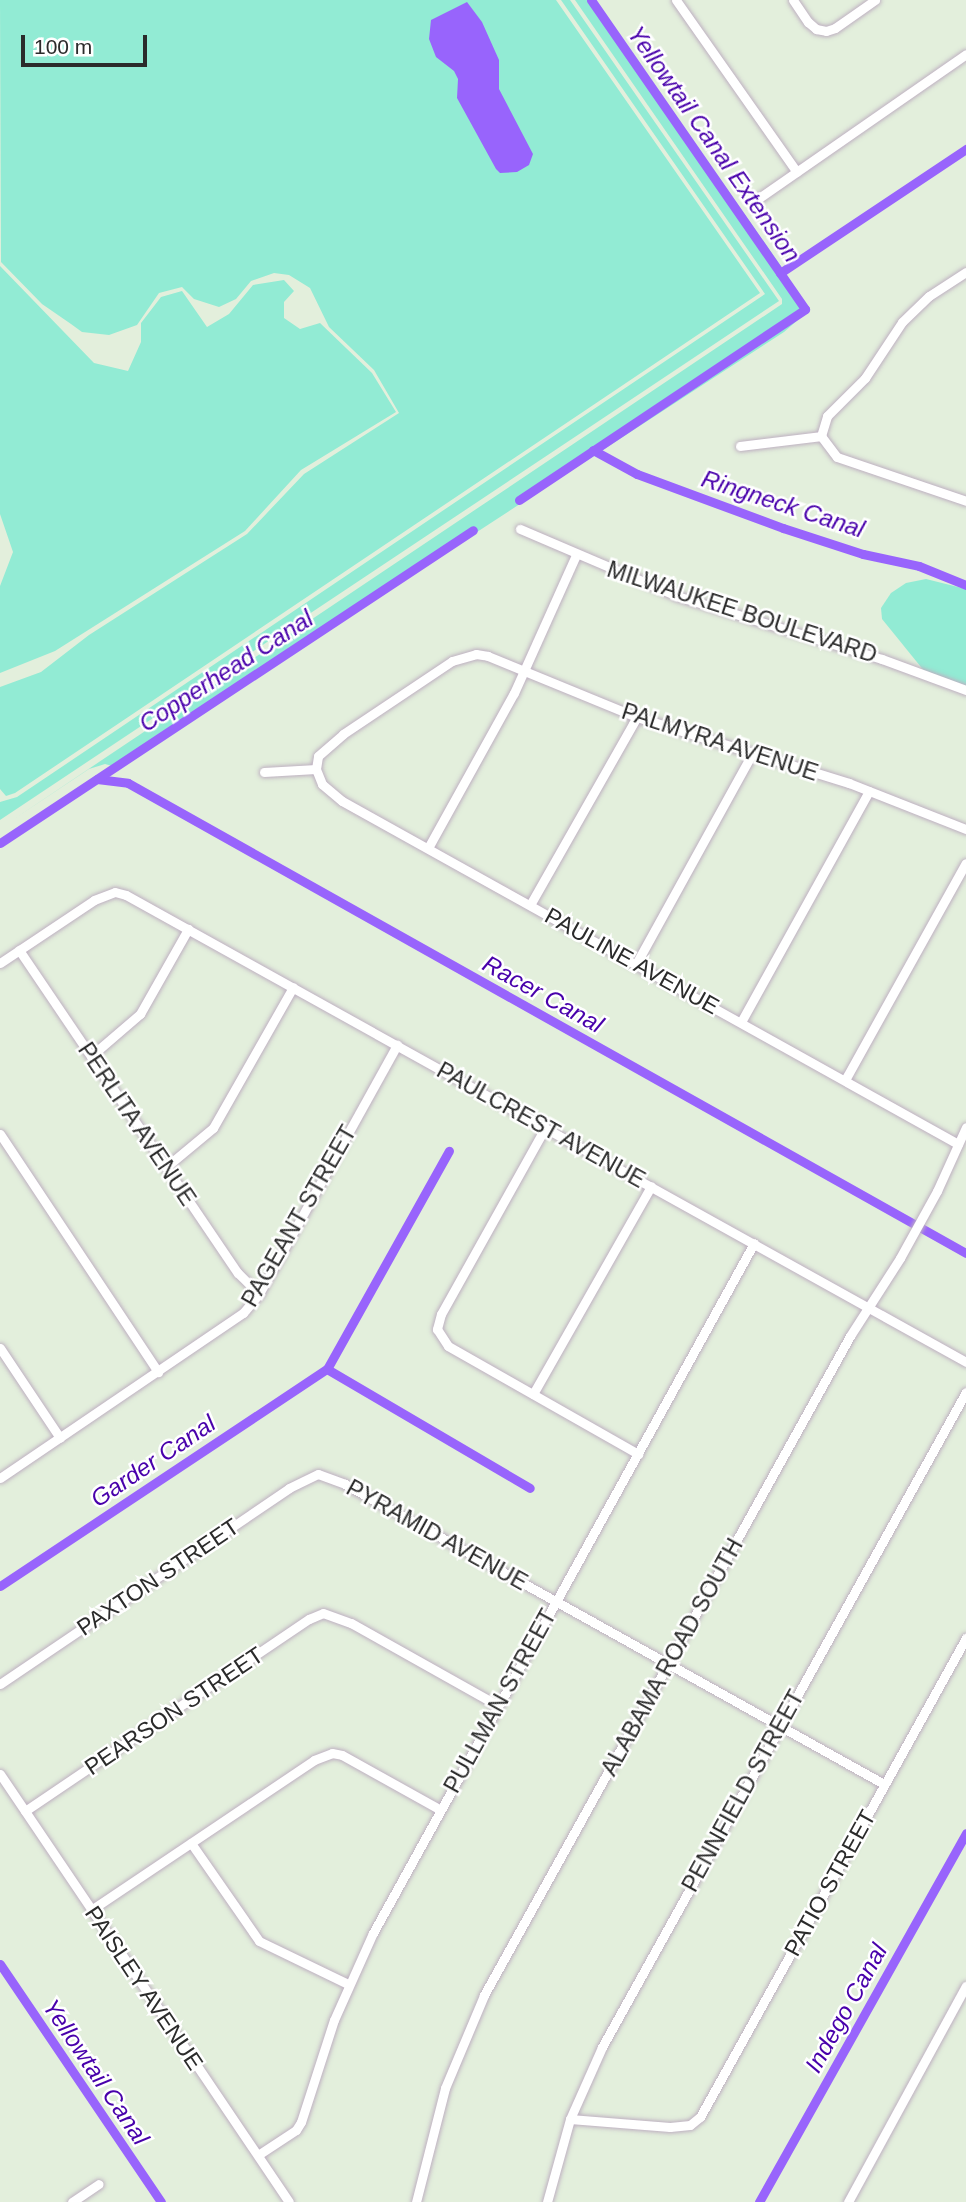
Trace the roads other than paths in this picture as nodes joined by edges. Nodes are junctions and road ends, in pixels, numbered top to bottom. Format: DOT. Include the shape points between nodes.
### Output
graph roads {
  1 [pos="676,0"];
  2 [pos="793,0"];
  3 [pos="876,0"];
  4 [pos="966,54"];
  5 [pos="797,172"];
  6 [pos="759,198"];
  7 [pos="966,272"];
  8 [pos="821,436"];
  9 [pos="740,446"];
  10 [pos="966,500"];
  11 [pos="520,529"];
  12 [pos="576,555"];
  13 [pos="524,673"];
  14 [pos="966,690"];
  15 [pos="637,717"];
  16 [pos="752,754"];
  17 [pos="316,769"];
  18 [pos="264,772"];
  19 [pos="869,791"];
  20 [pos="966,829"];
  21 [pos="428,848"];
  22 [pos="966,863"];
  23 [pos="530,905"];
  24 [pos="188,929"];
  25 [pos="19,950"];
  26 [pos="0,963"];
  27 [pos="636,964"];
  28 [pos="293,987"];
  29 [pos="741,1022"];
  30 [pos="397,1045"];
  31 [pos="91,1056"];
  32 [pos="845,1080"];
  33 [pos="966,1127"];
  34 [pos="545,1128"];
  35 [pos="0,1134"];
  36 [pos="958,1144"];
  37 [pos="166,1167"];
  38 [pos="651,1186"];
  39 [pos="754,1243"];
  40 [pos="259,1294"];
  41 [pos="868,1306"];
  42 [pos="0,1348"];
  43 [pos="966,1362"];
  44 [pos="158,1372"];
  45 [pos="966,1392"];
  46 [pos="533,1394"];
  47 [pos="61,1438"];
  48 [pos="638,1454"];
  49 [pos="318,1474"];
  50 [pos="0,1478"];
  51 [pos="556,1600"];
  52 [pos="966,1638"];
  53 [pos="668,1664"];
  54 [pos="0,1684"];
  55 [pos="497,1705"];
  56 [pos="780,1725"];
  57 [pos="0,1774"];
  58 [pos="884,1784"];
  59 [pos="439,1809"];
  60 [pos="25,1811"];
  61 [pos="191,1843"];
  62 [pos="91,1910"];
  63 [pos="348,1984"];
  64 [pos="966,1986"];
  65 [pos="570,2119"];
  66 [pos="258,2155"];
  67 [pos="99,2184"];
  68 [pos="72,2202"];
  69 [pos="289,2202"];
  70 [pos="416,2202"];
  71 [pos="547,2202"];
  72 [pos="848,2202"];
  1 -- 5 [label="street"];
  2 -- 3 [label="street" via="808,22 826,31"];
  4 -- 5 [label="street"];
  5 -- 6 [label="street"];
  7 -- 8 [label="street" via="929,296 902,322 865,378 827,416"];
  8 -- 9 [label="street"];
  8 -- 10 [label="street" via="837,457"];
  11 -- 12 [label="street, MILWAUKEE BOULEVARD"];
  12 -- 13 [label="street"];
  12 -- 14 [label="street, MILWAUKEE BOULEVARD" via="677,596"];
  13 -- 15 [label="street, PALMYRA AVENUE"];
  13 -- 17 [label="street, PALMYRA AVENUE" via="488,656 475,654 452,661 343,734 318,756"];
  13 -- 21 [label="street"];
  15 -- 16 [label="street, PALMYRA AVENUE"];
  15 -- 23 [label="street"];
  16 -- 19 [label="street, PALMYRA AVENUE"];
  16 -- 27 [label="street"];
  17 -- 18 [label="street"];
  17 -- 21 [label="street, PAULINE AVENUE" via="333,795"];
  19 -- 20 [label="street, PALMYRA AVENUE"];
  19 -- 29 [label="street"];
  21 -- 23 [label="street, PAULINE AVENUE"];
  22 -- 32 [label="street"];
  23 -- 27 [label="street, PAULINE AVENUE"];
  24 -- 25 [label="street, PAULCREST AVENUE" via="115,892 94,900"];
  24 -- 28 [label="street, PAULCREST AVENUE"];
  24 -- 31 [label="street" via="140,1014"];
  25 -- 26 [label="street"];
  25 -- 31 [label="street, PERLITA AVENUE"];
  27 -- 29 [label="street, PAULINE AVENUE"];
  28 -- 30 [label="street, PAULCREST AVENUE"];
  28 -- 37 [label="street" via="213,1128"];
  29 -- 32 [label="street, PAULINE AVENUE"];
  30 -- 34 [label="street, PAULCREST AVENUE"];
  30 -- 40 [label="street, PAGEANT STREET"];
  31 -- 37 [label="street, PERLITA AVENUE"];
  32 -- 36 [label="street, PAULINE AVENUE"];
  33 -- 36 [label="street, ALABAMA ROAD SOUTH"];
  34 -- 38 [label="street, PAULCREST AVENUE"];
  34 -- 46 [label="street" via="441,1314 438,1329 448,1346"];
  35 -- 44 [label="street"];
  36 -- 41 [label="street, ALABAMA ROAD SOUTH" via="909,1242"];
  37 -- 40 [label="street, PERLITA AVENUE" via="238,1273"];
  38 -- 39 [label="street, PAULCREST AVENUE"];
  38 -- 46 [label="street"];
  39 -- 41 [label="street, PAULCREST AVENUE"];
  39 -- 48 [label="street, PULLMAN STREET"];
  40 -- 44 [label="street, PAGEANT STREET" via="233,1321"];
  41 -- 43 [label="street, PAULCREST AVENUE"];
  41 -- 53 [label="street, ALABAMA ROAD SOUTH"];
  42 -- 47 [label="street"];
  44 -- 47 [label="street, PAGEANT STREET"];
  45 -- 56 [label="street, PENNFIELD STREET"];
  46 -- 48 [label="street"];
  47 -- 50 [label="street, PAGEANT STREET"];
  48 -- 51 [label="street, PULLMAN STREET"];
  49 -- 51 [label="street, PYRAMID AVENUE" via="345,1484"];
  49 -- 54 [label="street, PAXTON STREET" via="289,1488"];
  51 -- 53 [label="street, PYRAMID AVENUE"];
  51 -- 55 [label="street, PULLMAN STREET"];
  52 -- 58 [label="street, PATIO STREET"];
  53 -- 56 [label="street, PYRAMID AVENUE"];
  53 -- 70 [label="street, ALABAMA ROAD SOUTH" via="470,2024 431,2132"];
  55 -- 59 [label="street, PULLMAN STREET"];
  55 -- 60 [label="street, PEARSON STREET" via="351,1623 323,1613"];
  56 -- 58 [label="street, PYRAMID AVENUE"];
  56 -- 65 [label="street, PENNFIELD STREET" via="602,2047"];
  57 -- 60 [label="street, PAISLEY AVENUE"];
  58 -- 65 [label="street, PATIO STREET" via="700,2117 690,2125 670,2127"];
  59 -- 61 [label="street" via="332,1753 314,1760"];
  59 -- 63 [label="street, PULLMAN STREET"];
  60 -- 62 [label="street, PAISLEY AVENUE"];
  61 -- 62 [label="street"];
  61 -- 63 [label="street" via="259,1941"];
  62 -- 66 [label="street, PAISLEY AVENUE"];
  63 -- 66 [label="street, PULLMAN STREET" via="301,2122"];
  64 -- 72 [label="street"];
  65 -- 71 [label="street, PENNFIELD STREET"];
  66 -- 69 [label="street, PAISLEY AVENUE"];
  67 -- 68 [label="street"];
}
